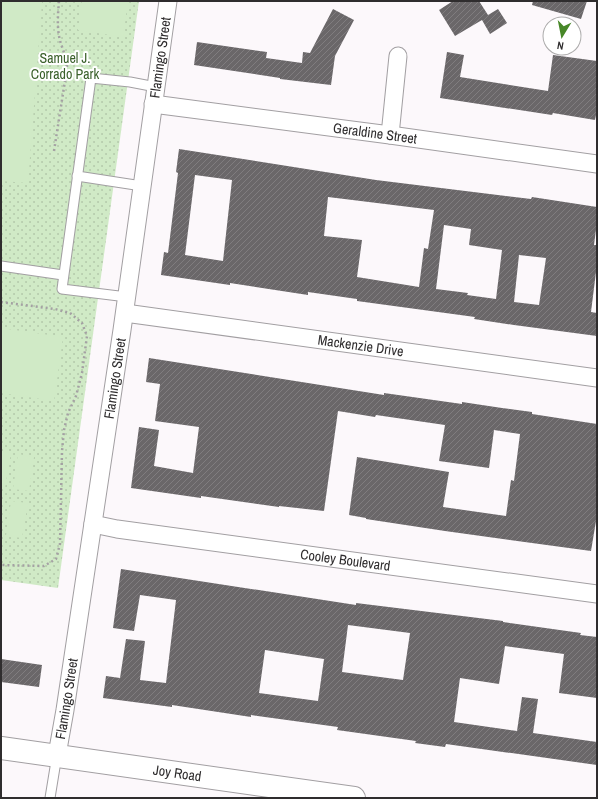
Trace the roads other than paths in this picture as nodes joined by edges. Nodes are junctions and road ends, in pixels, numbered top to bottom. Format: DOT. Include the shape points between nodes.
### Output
graph roads {
  1 [pos="168,1"];
  2 [pos="398,56"];
  3 [pos="156,87"];
  4 [pos="153,104"];
  5 [pos="390,135"];
  6 [pos="597,164"];
  7 [pos="77,176"];
  8 [pos="142,186"];
  9 [pos="1,266"];
  10 [pos="64,275"];
  11 [pos="126,305"];
  12 [pos="597,378"];
  13 [pos="94,524"];
  14 [pos="597,594"];
  15 [pos="1,748"];
  16 [pos="57,755"];
  17 [pos="50,798"];
  18 [pos="354,798"];
  1 -- 3 [label="street, Flamingo Street"];
  2 -- 5 [label="street"];
  3 -- 4 [label="street, Flamingo Street"];
  3 -- 7 [label="lane" via="91,78"];
  4 -- 5 [label="street, Geraldine Street"];
  4 -- 8 [label="street, Flamingo Street"];
  5 -- 6 [label="street, Geraldine Street"];
  7 -- 8 [label="lane"];
  7 -- 10 [label="lane"];
  8 -- 11 [label="street, Flamingo Street"];
  9 -- 10 [label="lane"];
  10 -- 11 [label="lane" via="62,288"];
  11 -- 12 [label="street, Mackenzie Drive"];
  11 -- 13 [label="street, Flamingo Street"];
  13 -- 14 [label="street, Cooley Boulevard"];
  13 -- 16 [label="street, Flamingo Street"];
  15 -- 16 [label="street, Joy Road"];
  16 -- 17 [label="lane"];
  16 -- 18 [label="street, Joy Road"];
}
